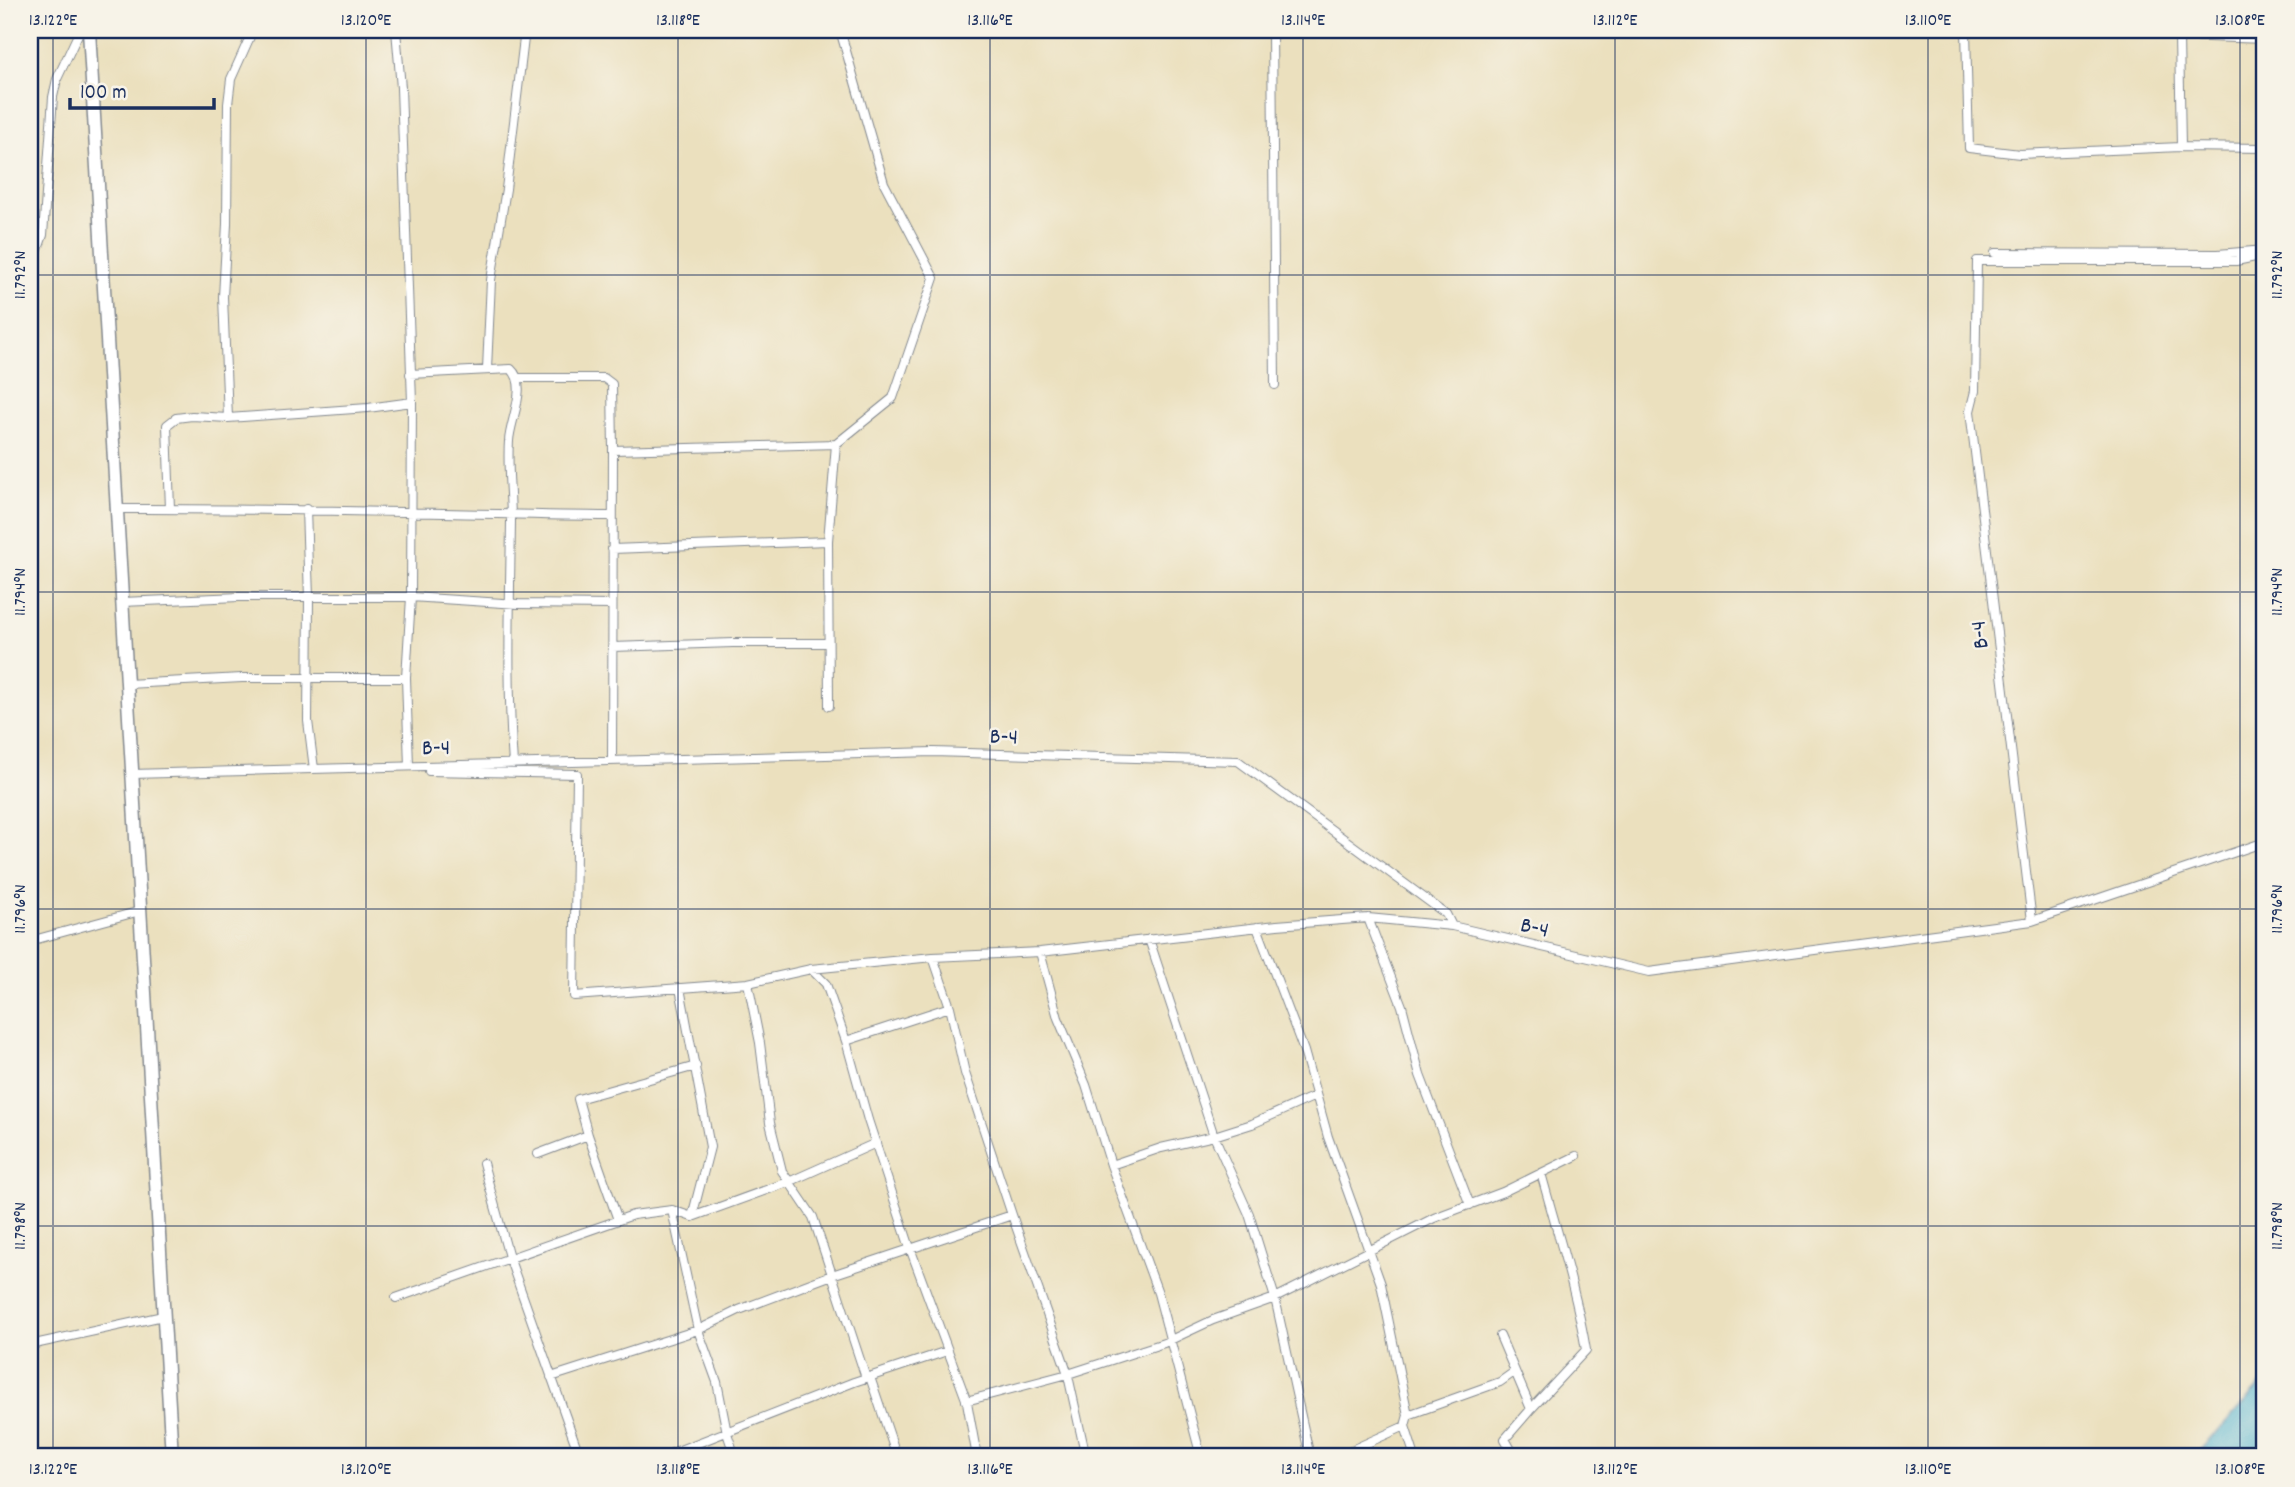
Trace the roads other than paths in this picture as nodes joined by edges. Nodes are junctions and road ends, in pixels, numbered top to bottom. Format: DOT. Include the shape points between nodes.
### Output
graph roads {
  1 [pos="80,30"];
  2 [pos="89,30"];
  3 [pos="253,30"];
  4 [pos="396,30"];
  5 [pos="525,30"];
  6 [pos="840,30"];
  7 [pos="1272,30"];
  8 [pos="1966,30"];
  9 [pos="2179,33"];
  10 [pos="2265,39"];
  11 [pos="2181,147"];
  12 [pos="2265,148"];
  13 [pos="2265,250"];
  14 [pos="1995,253"];
  15 [pos="2265,255"];
  16 [pos="30,272"];
  17 [pos="487,369"];
  18 [pos="410,374"];
  19 [pos="517,378"];
  20 [pos="1275,385"];
  21 [pos="412,402"];
  22 [pos="228,418"];
  23 [pos="836,444"];
  24 [pos="613,450"];
  25 [pos="117,509"];
  26 [pos="170,509"];
  27 [pos="306,509"];
  28 [pos="410,514"];
  29 [pos="511,515"];
  30 [pos="611,516"];
  31 [pos="828,541"];
  32 [pos="612,549"];
  33 [pos="411,597"];
  34 [pos="309,598"];
  35 [pos="122,602"];
  36 [pos="510,604"];
  37 [pos="612,605"];
  38 [pos="828,643"];
  39 [pos="612,648"];
  40 [pos="309,678"];
  41 [pos="406,678"];
  42 [pos="127,684"];
  43 [pos="829,706"];
  44 [pos="612,761"];
  45 [pos="513,764"];
  46 [pos="409,766"];
  47 [pos="314,769"];
  48 [pos="323,769"];
  49 [pos="132,774"];
  50 [pos="2265,842"];
  51 [pos="140,911"];
  52 [pos="1368,918"];
  53 [pos="2032,921"];
  54 [pos="1452,926"];
  55 [pos="1257,927"];
  56 [pos="1149,939"];
  57 [pos="30,941"];
  58 [pos="1041,952"];
  59 [pos="933,957"];
  60 [pos="811,969"];
  61 [pos="748,983"];
  62 [pos="680,988"];
  63 [pos="950,1007"];
  64 [pos="846,1041"];
  65 [pos="696,1066"];
  66 [pos="1315,1096"];
  67 [pos="588,1135"];
  68 [pos="1214,1136"];
  69 [pos="876,1143"];
  70 [pos="538,1154"];
  71 [pos="1576,1156"];
  72 [pos="482,1163"];
  73 [pos="1111,1165"];
  74 [pos="1541,1173"];
  75 [pos="791,1181"];
  76 [pos="1470,1205"];
  77 [pos="672,1210"];
  78 [pos="1012,1215"];
  79 [pos="692,1217"];
  80 [pos="618,1220"];
  81 [pos="910,1248"];
  82 [pos="1369,1250"];
  83 [pos="509,1257"];
  84 [pos="832,1275"];
  85 [pos="396,1298"];
  86 [pos="1275,1298"];
  87 [pos="163,1316"];
  88 [pos="698,1331"];
  89 [pos="1500,1336"];
  90 [pos="1171,1339"];
  91 [pos="30,1345"];
  92 [pos="947,1351"];
  93 [pos="1514,1372"];
  94 [pos="1068,1374"];
  95 [pos="551,1377"];
  96 [pos="868,1378"];
  97 [pos="966,1401"];
  98 [pos="1531,1409"];
  99 [pos="1408,1415"];
  100 [pos="1405,1426"];
  101 [pos="727,1433"];
  102 [pos="172,1457"];
  103 [pos="580,1457"];
  104 [pos="662,1457"];
  105 [pos="735,1457"];
  106 [pos="897,1457"];
  107 [pos="975,1457"];
  108 [pos="1086,1457"];
  109 [pos="1201,1457"];
  110 [pos="1310,1457"];
  111 [pos="1336,1457"];
  112 [pos="1415,1457"];
  113 [pos="1515,1457"];
  1 -- 16 [label="street" via="53,97 43,235"];
  2 -- 25 [label="highway"];
  3 -- 22 [label="street" via="231,79 228,104 223,297"];
  4 -- 18 [label="street"];
  5 -- 17 [label="street" via="491,280"];
  6 -- 23 [label="street" via="884,183 934,278 894,398"];
  7 -- 20 [label="street"];
  8 -- 11 [label="street" via="1969,148 2020,154"];
  9 -- 10 [label="street"];
  9 -- 11 [label="street"];
  11 -- 12 [label="street"];
  13 -- 14 [label="street"];
  15 -- 53 [label="street, B-4" via="2236,261 1977,261 1975,391 1970,411"];
  17 -- 18 [label="street"];
  17 -- 19 [label="street" via="511,369"];
  18 -- 21 [label="street"];
  19 -- 24 [label="street" via="604,378 612,384"];
  19 -- 29 [label="street" via="509,441"];
  21 -- 22 [label="street"];
  21 -- 28 [label="street"];
  22 -- 26 [label="street" via="192,416 176,418 167,425"];
  23 -- 24 [label="street"];
  23 -- 31 [label="street"];
  24 -- 30 [label="street"];
  25 -- 26 [label="street"];
  25 -- 35 [label="highway"];
  26 -- 27 [label="street"];
  27 -- 28 [label="street"];
  27 -- 34 [label="street"];
  28 -- 29 [label="street"];
  28 -- 33 [label="street"];
  29 -- 30 [label="street"];
  29 -- 36 [label="street"];
  30 -- 32 [label="street"];
  31 -- 32 [label="street"];
  31 -- 38 [label="street"];
  32 -- 37 [label="street"];
  33 -- 34 [label="street"];
  33 -- 36 [label="street"];
  33 -- 41 [label="street"];
  34 -- 35 [label="street"];
  34 -- 40 [label="street"];
  35 -- 42 [label="highway"];
  36 -- 37 [label="street"];
  36 -- 45 [label="street"];
  37 -- 39 [label="street"];
  38 -- 39 [label="street"];
  38 -- 43 [label="street"];
  39 -- 44 [label="street"];
  40 -- 41 [label="street"];
  40 -- 42 [label="street"];
  40 -- 47 [label="street"];
  41 -- 46 [label="street"];
  42 -- 49 [label="highway"];
  44 -- 45 [label="street, B-4"];
  44 -- 54 [label="street, B-4" via="933,752 1238,761 1446,914"];
  45 -- 46 [label="street, B-4"];
  46 -- 48 [label="street, B-4"];
  47 -- 48 [label="street, B-4"];
  47 -- 49 [label="street, B-4"];
  48 -- 62 [label="street" via="577,774 574,996"];
  49 -- 51 [label="highway"];
  50 -- 53 [label="street"];
  51 -- 57 [label="street"];
  51 -- 87 [label="highway"];
  52 -- 54 [label="street"];
  52 -- 55 [label="street"];
  52 -- 76 [label="street" via="1402,1006 1420,1075"];
  53 -- 54 [label="street, B-4" via="1648,972"];
  55 -- 56 [label="street"];
  55 -- 66 [label="street" via="1304,1051"];
  56 -- 58 [label="street"];
  56 -- 68 [label="street"];
  58 -- 59 [label="street"];
  58 -- 73 [label="street" via="1058,1018 1086,1085"];
  59 -- 60 [label="street"];
  59 -- 63 [label="street"];
  60 -- 61 [label="street"];
  60 -- 64 [label="street" via="826,984"];
  61 -- 62 [label="street"];
  61 -- 75 [label="street" via="770,1123 782,1171"];
  62 -- 65 [label="street"];
  63 -- 64 [label="street"];
  63 -- 78 [label="street" via="965,1073"];
  64 -- 69 [label="street"];
  65 -- 67 [label="street" via="578,1100"];
  65 -- 79 [label="street" via="710,1147"];
  66 -- 68 [label="street"];
  66 -- 82 [label="street"];
  67 -- 70 [label="street"];
  67 -- 80 [label="street"];
  68 -- 73 [label="street"];
  68 -- 86 [label="street" via="1249,1214"];
  69 -- 75 [label="street"];
  69 -- 81 [label="street"];
  71 -- 74 [label="street"];
  72 -- 83 [label="street"];
  73 -- 90 [label="street"];
  74 -- 76 [label="street"];
  74 -- 98 [label="street" via="1577,1299 1586,1350"];
  75 -- 79 [label="street"];
  75 -- 84 [label="street" via="813,1217"];
  76 -- 82 [label="street"];
  77 -- 79 [label="street"];
  77 -- 80 [label="street"];
  77 -- 88 [label="street"];
  78 -- 81 [label="street"];
  78 -- 94 [label="street"];
  80 -- 83 [label="street"];
  81 -- 84 [label="street"];
  81 -- 92 [label="street"];
  82 -- 86 [label="street"];
  82 -- 99 [label="street" via="1381,1284"];
  83 -- 85 [label="street"];
  83 -- 95 [label="street"];
  84 -- 88 [label="street" via="738,1310"];
  84 -- 96 [label="street"];
  86 -- 90 [label="street"];
  86 -- 110 [label="street"];
  87 -- 91 [label="street"];
  87 -- 102 [label="highway"];
  88 -- 95 [label="street"];
  88 -- 101 [label="street" via="718,1382"];
  89 -- 93 [label="street"];
  90 -- 94 [label="street"];
  90 -- 109 [label="street"];
  92 -- 96 [label="street"];
  92 -- 97 [label="street"];
  93 -- 98 [label="street"];
  93 -- 99 [label="street" via="1500,1382"];
  94 -- 97 [label="street"];
  94 -- 108 [label="street"];
  95 -- 103 [label="street"];
  96 -- 101 [label="street"];
  96 -- 106 [label="street"];
  97 -- 107 [label="street"];
  98 -- 113 [label="street" via="1505,1439"];
  99 -- 100 [label="street"];
  100 -- 111 [label="street"];
  100 -- 112 [label="street"];
  101 -- 104 [label="street"];
  101 -- 105 [label="street"];
}
